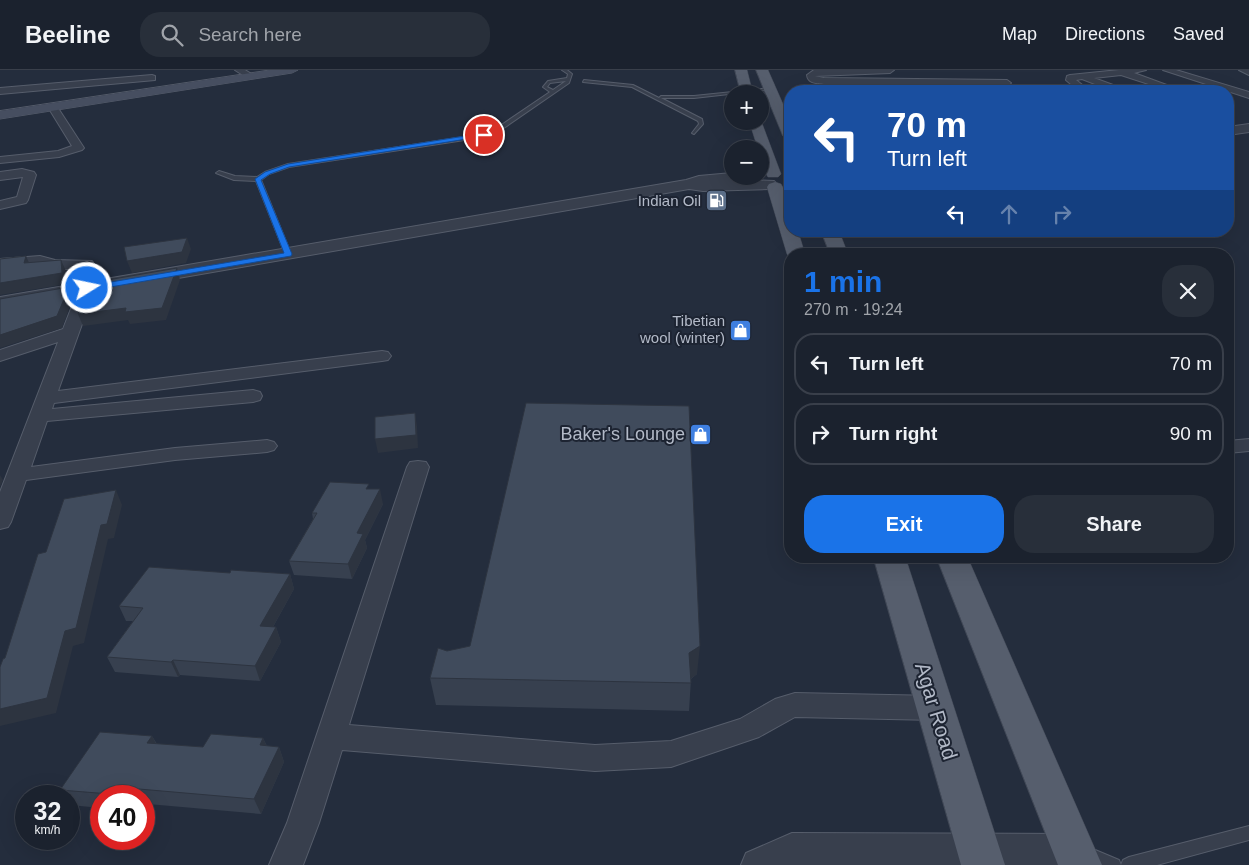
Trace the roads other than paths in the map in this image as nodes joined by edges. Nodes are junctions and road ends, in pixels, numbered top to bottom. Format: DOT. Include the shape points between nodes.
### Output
graph roads {
  1 [pos="239,70"];
  2 [pos="292,70"];
  3 [pos="564,70"];
  4 [pos="741,70"];
  5 [pos="762,70"];
  6 [pos="890,70"];
  7 [pos="1142,70"];
  8 [pos="1167,70"];
  9 [pos="1243,70"];
  10 [pos="1120,72"];
  11 [pos="1249,72"];
  12 [pos="996,74"];
  13 [pos="1081,76"];
  14 [pos="252,77"];
  15 [pos="152,78"];
  16 [pos="569,79"];
  17 [pos="584,81"];
  18 [pos="745,85"];
  19 [pos="765,85"];
  20 [pos="1077,85"];
  21 [pos="1105,85"];
  22 [pos="1160,85"];
  23 [pos="1216,85"];
  24 [pos="1234,90"];
  25 [pos="0,91"];
  26 [pos="553,92"];
  27 [pos="724,94"];
  28 [pos="1249,95"];
  29 [pos="658,97"];
  30 [pos="694,97"];
  31 [pos="769,97"];
  32 [pos="724,98"];
  33 [pos="700,100"];
  34 [pos="685,106"];
  35 [pos="53,107"];
  36 [pos="0,114"];
  37 [pos="784,125"];
  38 [pos="1249,128"];
  39 [pos="759,130"];
  40 [pos="1234,130"];
  41 [pos="694,133"];
  42 [pos="0,160"];
  43 [pos="219,173"];
  44 [pos="0,176"];
  45 [pos="724,178"];
  46 [pos="258,179"];
  47 [pos="776,180"];
  48 [pos="688,184"];
  49 [pos="0,205"];
  50 [pos="784,210"];
  51 [pos="288,254"];
  52 [pos="0,263"];
  53 [pos="87,288"];
  54 [pos="0,303"];
  55 [pos="70,332"];
  56 [pos="0,356"];
  57 [pos="382,356"];
  58 [pos="253,396"];
  59 [pos="43,407"];
  60 [pos="1249,445"];
  61 [pos="267,446"];
  62 [pos="1234,446"];
  63 [pos="418,466"];
  64 [pos="18,475"];
  65 [pos="0,522"];
  66 [pos="891,563"];
  67 [pos="954,563"];
  68 [pos="936,708"];
  69 [pos="331,736"];
  70 [pos="1249,833"];
  71 [pos="981,857"];
  72 [pos="1077,857"];
  73 [pos="286,865"];
  74 [pos="758,865"];
  75 [pos="1113,865"];
  76 [pos="1130,865"];
  1 -- 14 [label="street"];
  2 -- 14 [label="main road"];
  3 -- 16 [label="lane" via="570,74"];
  4 -- 18 [label="main road"];
  5 -- 19 [label="main road"];
  6 -- 12 [label="street" via="816,72 811,78 1010,85"];
  7 -- 10 [label="street"];
  8 -- 23 [label="street"];
  9 -- 11 [label="street"];
  10 -- 13 [label="street"];
  10 -- 22 [label="street"];
  13 -- 20 [label="street" via="1070,80"];
  13 -- 21 [label="street"];
  14 -- 35 [label="main road"];
  15 -- 25 [label="street"];
  16 -- 26 [label="lane"];
  16 -- 26 [label="lane" via="549,82 545,87"];
  17 -- 29 [label="lane" via="630,85"];
  24 -- 28 [label="street"];
  26 -- 46 [label="lane" via="496,131 484,135 288,166"];
  27 -- 30 [label="lane"];
  29 -- 30 [label="lane"];
  29 -- 34 [label="lane"];
  30 -- 33 [label="lane"];
  31 -- 37 [label="main road"];
  32 -- 33 [label="lane"];
  33 -- 34 [label="lane"];
  34 -- 41 [label="lane" via="701,121"];
  35 -- 36 [label="main road"];
  35 -- 42 [label="street" via="78,148 59,154"];
  38 -- 40 [label="street"];
  39 -- 47 [label="main road"];
  43 -- 46 [label="lane" via="234,178"];
  44 -- 49 [label="street" via="30,175 22,200"];
  45 -- 48 [label="street"];
  46 -- 51 [label="lane"];
  47 -- 48 [label="street" via="703,186"];
  47 -- 50 [label="main road"];
  48 -- 51 [label="street"];
  51 -- 53 [label="street"];
  52 -- 53 [label="street" via="45,260 55,266 88,264"];
  53 -- 54 [label="street"];
  53 -- 55 [label="street"];
  55 -- 56 [label="street"];
  55 -- 59 [label="street"];
  57 -- 59 [label="street"];
  58 -- 59 [label="street"];
  59 -- 64 [label="street"];
  60 -- 62 [label="street"];
  61 -- 64 [label="street" via="175,454"];
  63 -- 69 [label="street"];
  64 -- 65 [label="street"];
  66 -- 68 [label="main road, Agar Road"];
  67 -- 72 [label="main road"];
  68 -- 69 [label="street" via="795,705 749,728 671,754 595,758"];
  68 -- 71 [label="main road, Agar Road"];
  69 -- 73 [label="street"];
  70 -- 76 [label="lane"];
  71 -- 72 [label="street"];
  71 -- 74 [label="street" via="792,849"];
  72 -- 75 [label="lane"];
}
